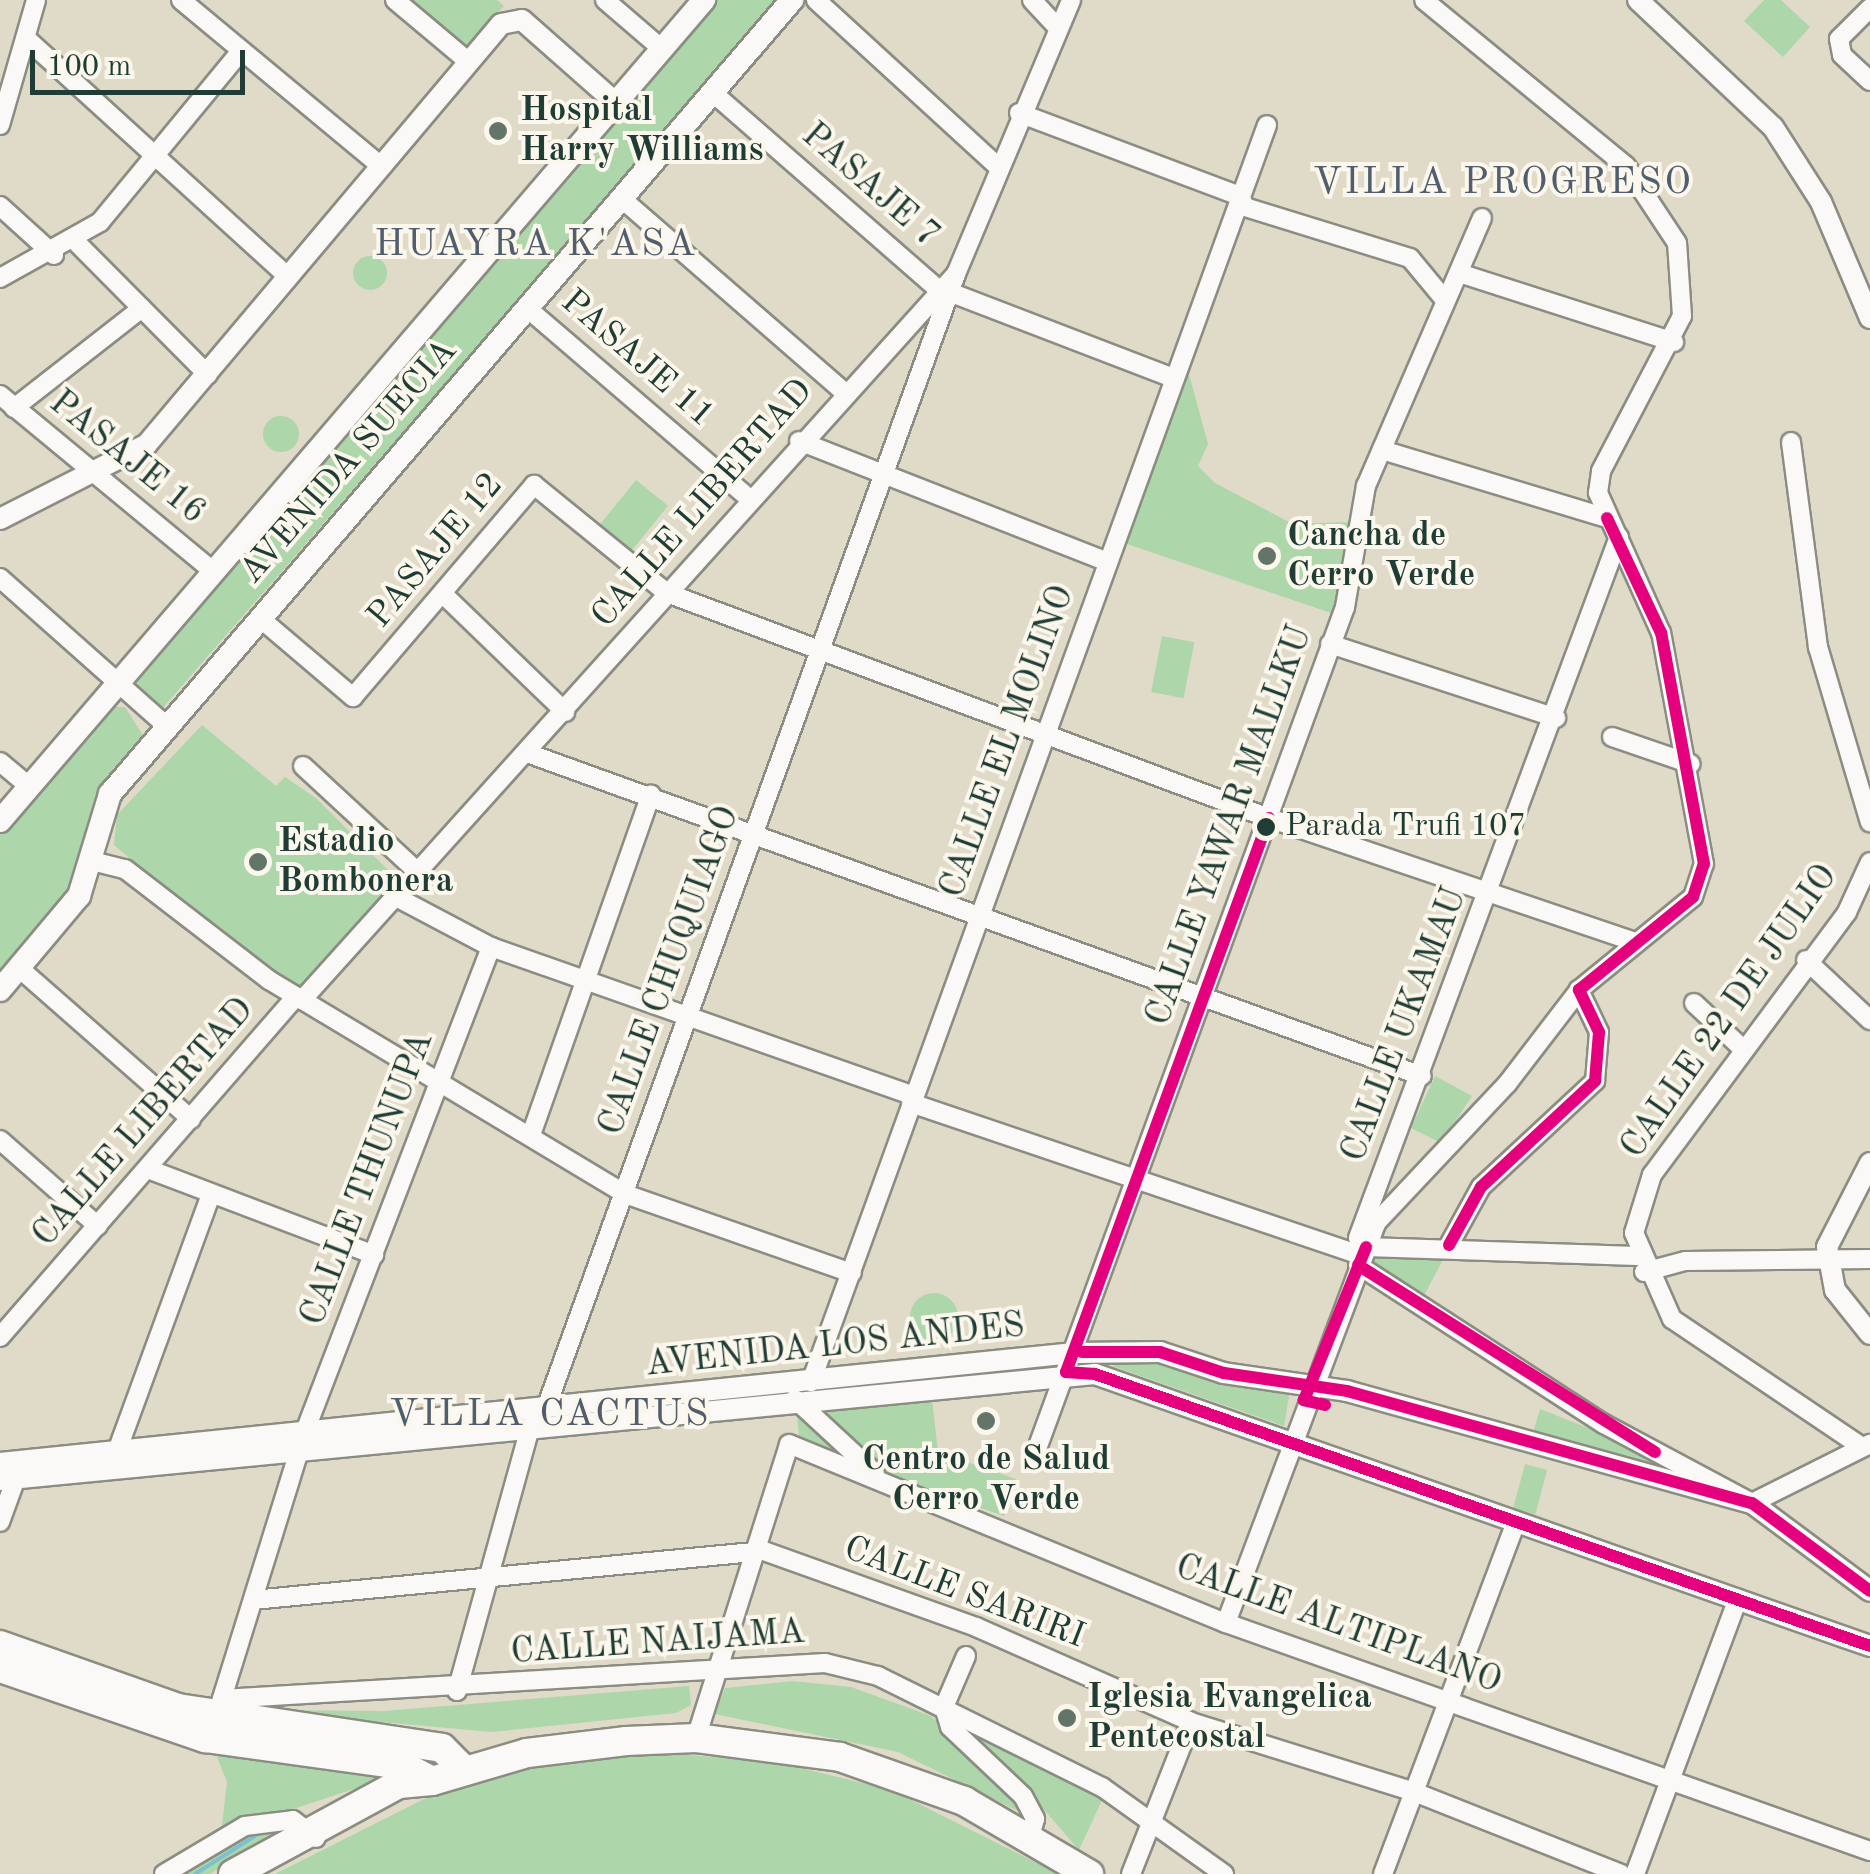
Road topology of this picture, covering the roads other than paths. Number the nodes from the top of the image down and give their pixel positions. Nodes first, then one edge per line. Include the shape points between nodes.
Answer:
1 (36, 0) edge
2 (181, 0) edge
3 (394, 0) edge
4 (606, 0) edge
5 (704, 0) edge
6 (792, 0) edge
7 (816, 0) edge
8 (1032, 0) edge
9 (1071, 0) edge
10 (1424, 0) edge
11 (1638, 0) edge
12 (1870, 8) edge
13 (1058, 28) junction
14 (29, 41) junction
15 (662, 49) junction
16 (241, 51) junction
17 (469, 62) junction
18 (1870, 81) edge
19 (712, 92) junction
20 (616, 103) junction
21 (1019, 114) junction
22 (0, 124) edge
23 (1267, 124) dead end
24 (154, 161) junction
25 (998, 166) junction
26 (382, 167) junction
27 (1240, 196) junction
28 (622, 198) junction
29 (0, 206) edge
30 (1482, 218) dead end
31 (76, 242) junction
32 (54, 255) junction
33 (1460, 273) junction
34 (288, 277) junction
35 (0, 278) edge
36 (949, 285) junction
37 (1444, 299) junction
38 (142, 308) junction
39 (527, 308) junction
40 (1870, 318) edge
41 (1674, 342) junction
42 (208, 375) junction
43 (1173, 378) junction
44 (844, 393) junction
45 (7, 401) edge
46 (800, 441) junction
47 (1791, 442) dead end
48 (1382, 450) junction
49 (99, 475) junction
50 (888, 476) junction
51 (750, 499) junction
52 (1607, 518) junction
53 (0, 520) edge
54 (1619, 537) junction
55 (1108, 562) junction
56 (213, 571) junction
57 (0, 578) edge
58 (667, 592) junction
59 (443, 594) junction
60 (261, 618) junction
61 (1330, 644) junction
62 (824, 645) junction
63 (117, 682) junction
64 (565, 712) junction
65 (1556, 718) junction
66 (168, 727) junction
67 (1046, 732) junction
68 (1612, 737) dead end
69 (530, 754) junction
70 (0, 762) edge
71 (1691, 764) junction
72 (303, 766) dead end
73 (29, 786) junction
74 (652, 794) junction
75 (1269, 818) junction
76 (0, 821) edge
77 (1870, 822) edge
78 (754, 831) junction
79 (92, 861) junction
80 (1870, 862) edge
81 (421, 876) junction
82 (1489, 896) junction
83 (398, 898) junction
84 (979, 915) junction
85 (1636, 942) junction
86 (492, 948) junction
87 (1806, 960) junction
88 (18, 968) junction
89 (584, 980) junction
90 (0, 990) edge
91 (1579, 990) junction
92 (299, 998) junction
93 (1202, 998) junction
94 (1694, 1002) dead end
95 (686, 1016) junction
96 (1870, 1020) edge
97 (1742, 1048) junction
98 (1422, 1076) junction
99 (442, 1080) junction
100 (913, 1099) junction
101 (191, 1119) junction
102 (532, 1135) junction
103 (0, 1140) edge
104 (1870, 1163) edge
105 (148, 1168) junction
106 (1136, 1180) junction
107 (625, 1194) junction
108 (210, 1197) junction
109 (98, 1226) junction
110 (1449, 1245) junction
111 (374, 1255) junction
112 (1360, 1256) junction
113 (1870, 1260) edge
114 (1828, 1262) junction
115 (1640, 1264) junction
116 (852, 1273) junction
117 (2, 1331) edge
118 (1870, 1334) edge
119 (1070, 1362) junction
120 (811, 1382) junction
121 (1310, 1384) junction
122 (794, 1399) junction
123 (546, 1408) junction
124 (530, 1428) junction
125 (301, 1444) junction
126 (1289, 1444) junction
127 (1866, 1445) edge
128 (116, 1454) junction
129 (1034, 1457) dead end
130 (5, 1474) edge
131 (884, 1482) junction
132 (1752, 1504) junction
133 (0, 1522) edge
134 (1514, 1528) junction
135 (750, 1550) junction
136 (486, 1584) junction
137 (1870, 1591) edge
138 (1738, 1599) junction
139 (253, 1600) junction
140 (1226, 1623) junction
141 (0, 1645) edge
142 (1870, 1646) edge
143 (966, 1656) dead end
144 (716, 1664) junction
145 (0, 1668) edge
146 (457, 1691) junction
147 (1447, 1700) junction
148 (944, 1706) junction
149 (219, 1708) junction
150 (1191, 1722) junction
151 (696, 1738) junction
152 (463, 1769) junction
153 (432, 1780) junction
154 (1670, 1782) junction
155 (1414, 1792) junction
156 (1153, 1826) junction
157 (314, 1835) junction
158 (1030, 1836) junction
159 (1870, 1852) edge
160 (164, 1874) edge
161 (233, 1874) edge
162 (262, 1874) edge
163 (1089, 1874) edge
164 (1131, 1874) edge
165 (1224, 1874) edge
166 (1383, 1874) edge
167 (1621, 1874) edge
168 (1634, 1874) edge

1 - 14 street
2 - 16 street
3 - 17 street
4 - 15 street
5 - 15 main road, AVENIDA SUECIA
6 - 19 main road, AVENIDA SUECIA
7 - 25 street
8 - 13 street
9 - 13 street, CALLE LIBERTAD
10 - 41 street via 1542,89 1659,208 1686,288
11 - 40 street via 1772,127 1821,202
12 - 18 street via 1840,38 1842,55
13 - 21 street, CALLE LIBERTAD
14 - 22 street
14 - 24 street
15 - 20 main road, AVENIDA SUECIA
16 - 24 street
16 - 26 street
17 - 20 street via 501,24 522,20
17 - 26 street
19 - 28 main road, AVENIDA SUECIA
19 - 36 street, PASAJE 7
20 - 56 main road, AVENIDA SUECIA
21 - 25 street, CALLE LIBERTAD
21 - 27 street
23 - 27 street, CALLE EL MOLINO
24 - 31 street
24 - 34 street
25 - 36 street, CALLE LIBERTAD
26 - 34 street
27 - 37 street via 1245,207 1410,258
27 - 43 street, CALLE EL MOLINO
28 - 39 main road, AVENIDA SUECIA
28 - 44 street
29 - 32 street
30 - 33 street, CALLE YAWAR MALLKU
31 - 32 street
31 - 38 street
32 - 35 street
33 - 37 street, CALLE YAWAR MALLKU
33 - 41 street
34 - 42 street
36 - 43 street, PASAJE 7
36 - 44 street, CALLE LIBERTAD
36 - 50 street, CALLE CHUQUIAGO
37 - 48 street, CALLE YAWAR MALLKU
38 - 42 street
38 - 45 street
39 - 51 street, PASAJE 11
39 - 60 main road, AVENIDA SUECIA
41 - 52 street via 1601,470
42 - 49 street via 147,444
43 - 55 street, CALLE EL MOLINO
44 - 46 street, CALLE LIBERTAD
45 - 49 street, PASAJE 16
46 - 50 street
46 - 51 street, CALLE LIBERTAD
47 - 77 street via 1812,549 1818,647
48 - 52 street
48 - 61 street, CALLE YAWAR MALLKU
49 - 53 street
49 - 56 street, PASAJE 16
50 - 55 street
50 - 62 street, CALLE CHUQUIAGO
51 - 58 street, CALLE LIBERTAD
52 - 54 street
54 - 65 street, CALLE UKAMAU
54 - 71 street via 1661,633
55 - 67 street, CALLE EL MOLINO
56 - 63 main road, AVENIDA SUECIA
57 - 63 street
58 - 59 street, PASAJE 12 via 534,485
58 - 62 street
58 - 64 street, CALLE LIBERTAD
59 - 60 street, PASAJE 12 via 353,697
59 - 64 street
60 - 66 main road, AVENIDA SUECIA
61 - 65 street
61 - 75 street, CALLE YAWAR MALLKU
62 - 67 street
62 - 78 street, CALLE CHUQUIAGO
63 - 66 street
63 - 73 main road, AVENIDA SUECIA
64 - 69 street, CALLE LIBERTAD
65 - 82 street, CALLE UKAMAU
66 - 79 main road, AVENIDA SUECIA via 104,805
67 - 75 street
67 - 84 street, CALLE EL MOLINO
68 - 71 street
69 - 74 street
69 - 81 street, CALLE LIBERTAD
70 - 73 street
71 - 85 street via 1700,885
72 - 81 street
73 - 76 main road, AVENIDA SUECIA
74 - 78 street
74 - 89 street
75 - 82 street
75 - 93 street, CALLE YAWAR MALLKU
78 - 84 street
78 - 95 street, CALLE CHUQUIAGO
79 - 88 main road, AVENIDA SUECIA via 79,896
79 - 92 street via 125,869
80 - 87 street, CALLE 22 DE JULIO via 1847,912
81 - 83 street, CALLE LIBERTAD
82 - 85 street
82 - 98 street, CALLE UKAMAU
83 - 86 street
83 - 92 street, CALLE LIBERTAD
84 - 93 street
84 - 100 street, CALLE EL MOLINO
85 - 91 street
86 - 89 street
86 - 99 street, CALLE THUNUPA
87 - 96 street
87 - 97 street, CALLE 22 DE JULIO
88 - 90 main road, AVENIDA SUECIA
88 - 101 street
89 - 95 street
89 - 102 street
91 - 110 street via 1599,1032 1594,1081 1481,1187
91 - 112 street via 1507,1084 1388,1205
92 - 99 street
92 - 101 street, CALLE LIBERTAD
93 - 98 street
93 - 106 street, CALLE YAWAR MALLKU
94 - 97 street
95 - 100 street
95 - 107 street, CALLE CHUQUIAGO
97 - 115 street, CALLE 22 DE JULIO via 1652,1174 1637,1213
98 - 112 street, CALLE UKAMAU
99 - 102 street
99 - 111 street, CALLE THUNUPA
100 - 106 street
100 - 116 street, CALLE EL MOLINO
101 - 105 street, CALLE LIBERTAD
102 - 107 street
103 - 109 street
104 - 114 street via 1830,1230
105 - 108 street
105 - 109 street, CALLE LIBERTAD
106 - 112 street
106 - 119 street, CALLE YAWAR MALLKU
107 - 116 street
107 - 123 street, CALLE CHUQUIAGO
108 - 111 street
108 - 128 street
109 - 117 street, CALLE LIBERTAD
110 - 112 street
110 - 115 street
111 - 125 street, CALLE THUNUPA
112 - 121 street, CALLE UKAMAU
112 - 132 street via 1604,1424
113 - 114 street
114 - 115 street
114 - 118 street via 1835,1290
115 - 127 street via 1690,1334
116 - 120 street, CALLE EL MOLINO
119 - 120 street, AVENIDA LOS ANDES
119 - 121 street, AVENIDA LOS ANDES via 1160,1352
119 - 122 street, AVENIDA LOS ANDES
119 - 126 street
119 - 129 street, CALLE YAWAR MALLKU
120 - 123 street, AVENIDA LOS ANDES
121 - 126 street, CALLE UKAMAU
121 - 132 street, AVENIDA LOS ANDES
122 - 124 street, AVENIDA LOS ANDES
122 - 131 street
123 - 124 street, CALLE CHUQUIAGO
123 - 125 street, AVENIDA LOS ANDES
124 - 125 street, AVENIDA LOS ANDES
124 - 136 street, CALLE CHUQUIAGO
125 - 128 street, AVENIDA LOS ANDES
125 - 130 street, AVENIDA LOS ANDES
125 - 139 street, CALLE THUNUPA
126 - 134 street
126 - 140 street, CALLE UKAMAU
127 - 132 street
128 - 130 street, AVENIDA LOS ANDES
130 - 133 street
131 - 135 street, CALLE ALTIPLANO via 789,1444
131 - 140 street, CALLE ALTIPLANO
132 - 137 street, AVENIDA LOS ANDES
134 - 138 street
134 - 147 street
135 - 136 street, CALLE SARIRI
135 - 144 street
135 - 150 street, CALLE SARIRI via 978,1617
136 - 139 street, CALLE SARIRI
136 - 146 street, CALLE CHUQUIAGO
138 - 142 street
138 - 154 street
139 - 149 street, CALLE THUNUPA
140 - 147 street, CALLE ALTIPLANO
141 - 149 main road
143 - 148 street
144 - 146 street, CALLE NAIJAMA
144 - 148 street, CALLE NAIJAMA via 825,1663
144 - 151 street
145 - 153 main road via 205,1738 402,1765
146 - 149 street, CALLE NAIJAMA
147 - 154 street, CALLE ALTIPLANO
147 - 155 street
148 - 156 street, CALLE NAIJAMA via 1102,1787
148 - 158 street via 950,1727 1030,1807
149 - 152 main road via 442,1748
150 - 155 street, CALLE SARIRI
150 - 156 street
151 - 152 main road via 572,1745
151 - 158 main road via 840,1756
152 - 153 main road
153 - 157 main road via 399,1784
154 - 159 street, CALLE ALTIPLANO
154 - 168 street
155 - 166 street
155 - 167 street, CALLE SARIRI
156 - 164 street
156 - 165 street, CALLE NAIJAMA
157 - 160 street via 293,1820 245,1826
157 - 161 main road
157 - 162 main road
158 - 163 main road

